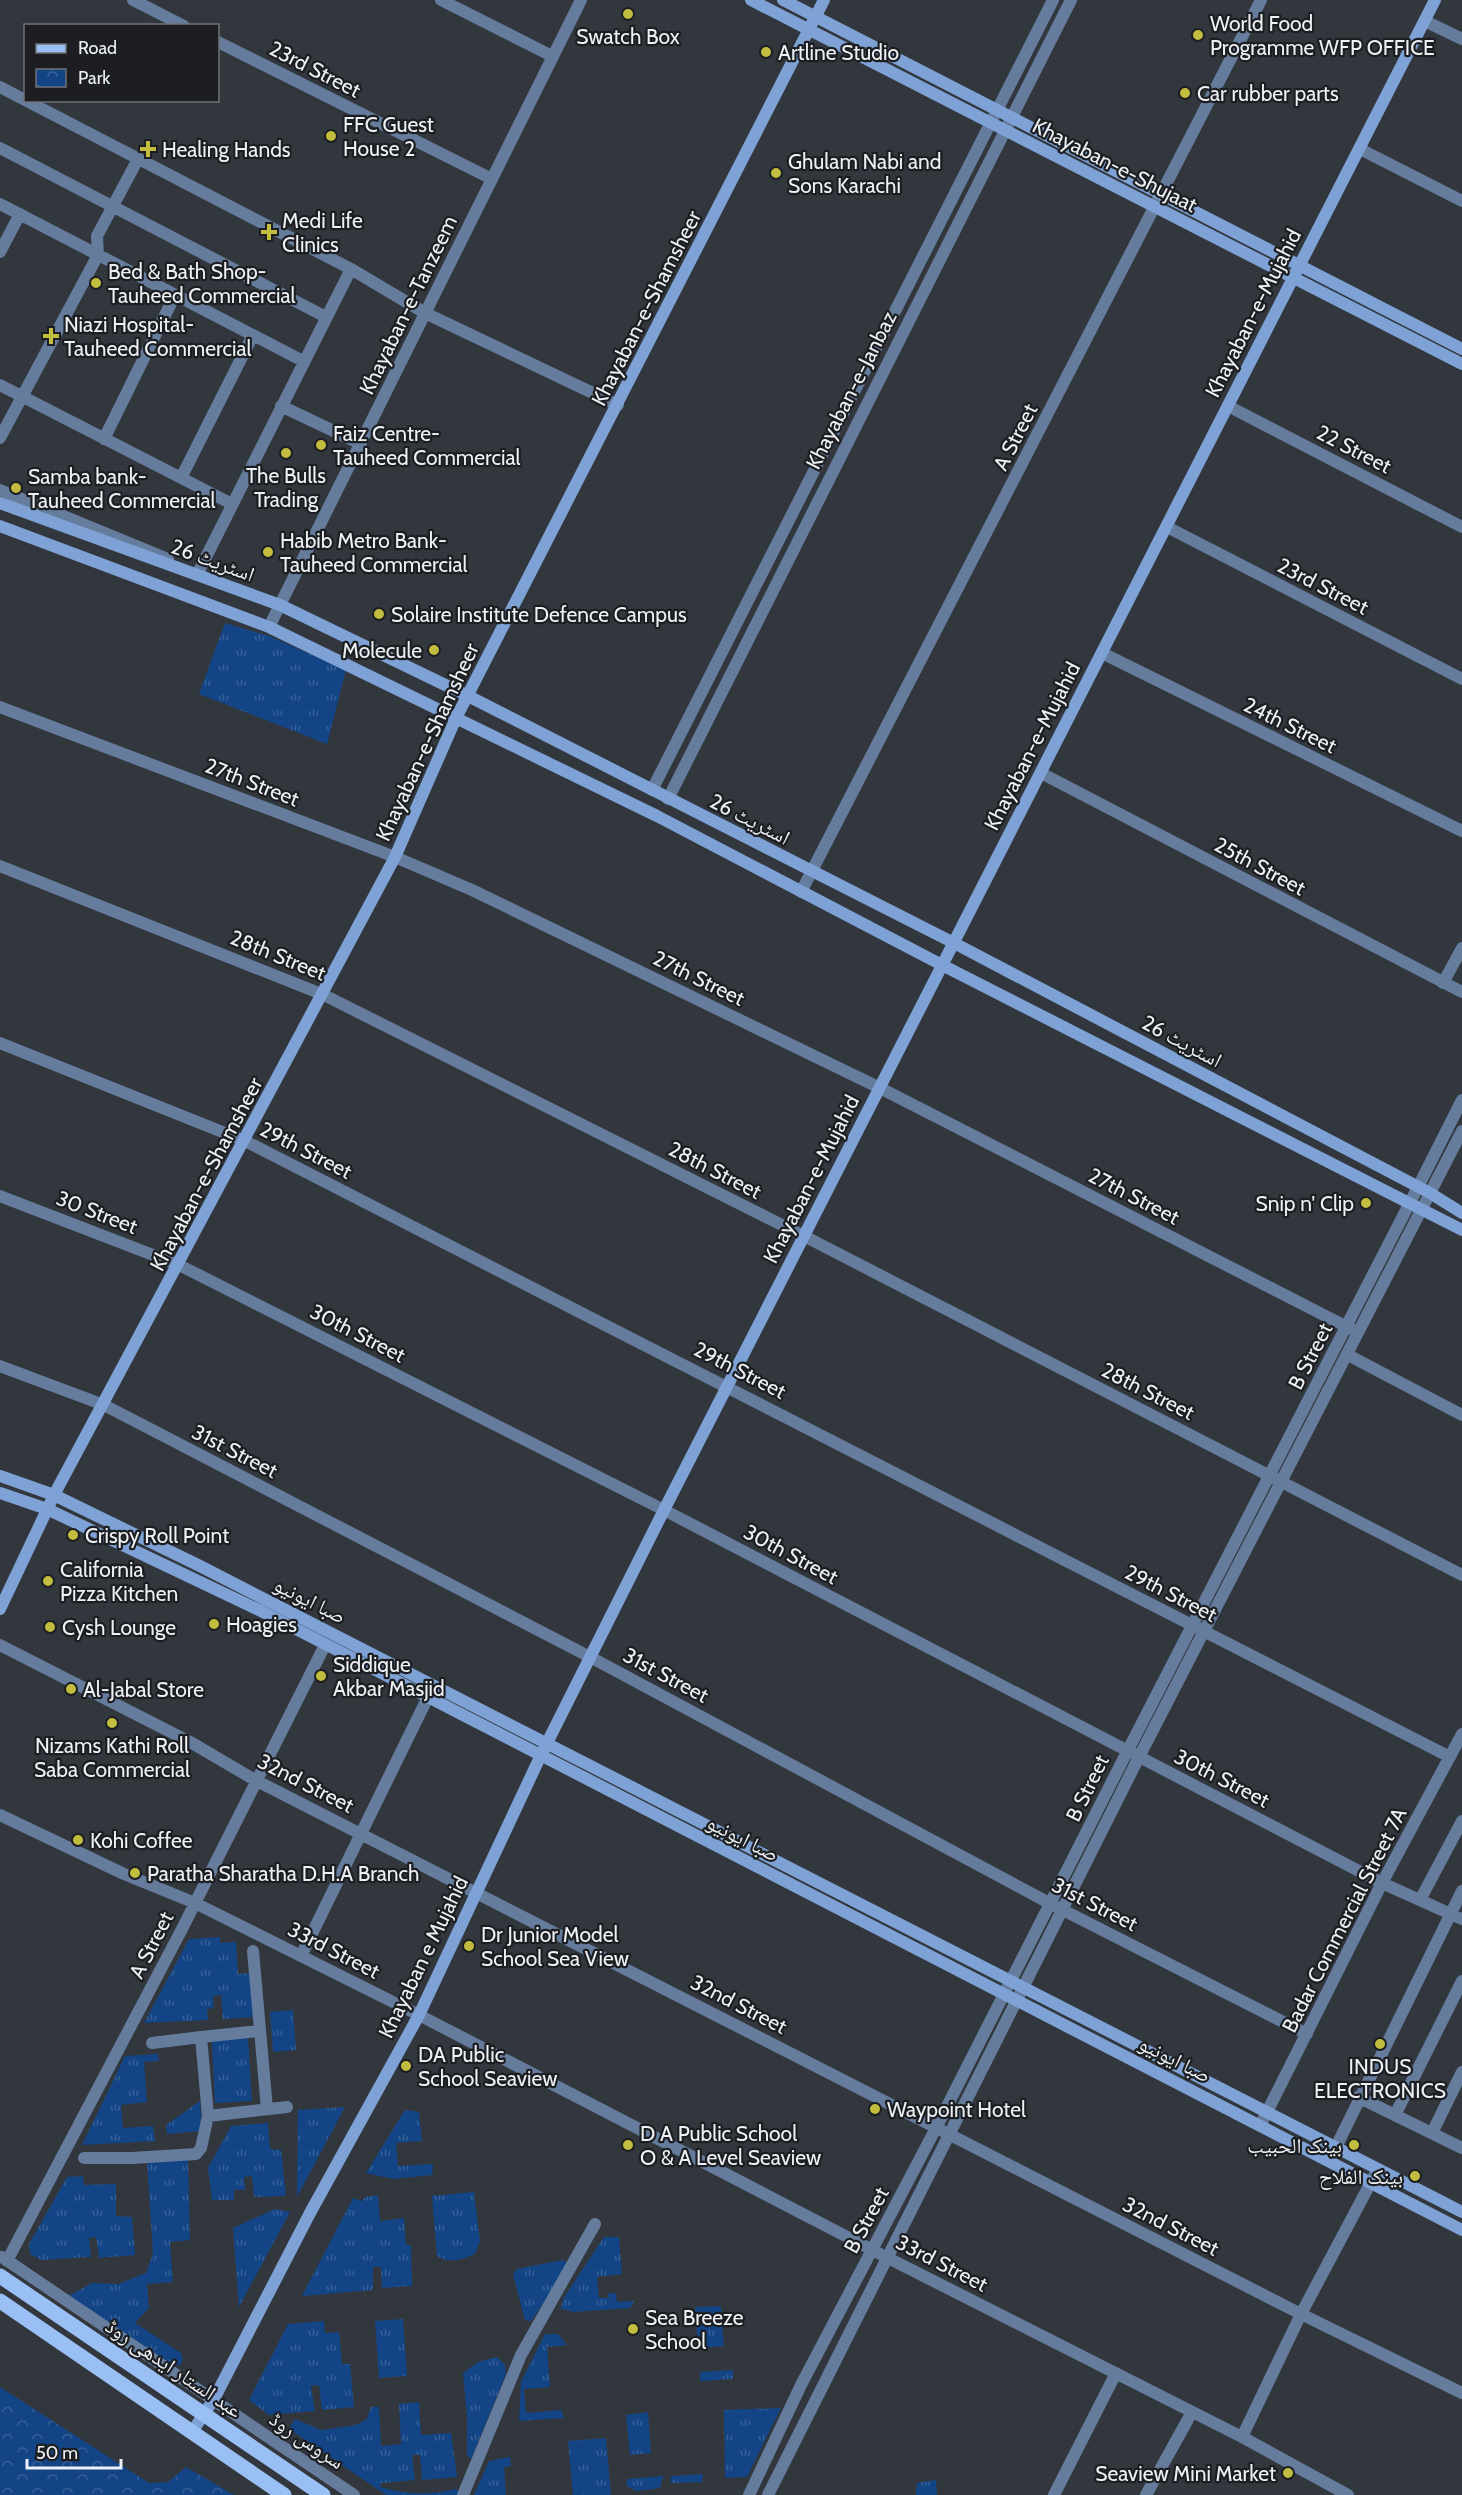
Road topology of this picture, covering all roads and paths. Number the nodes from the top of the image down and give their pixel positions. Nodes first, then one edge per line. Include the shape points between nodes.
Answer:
1 (133, 0) edge
2 (441, 0) edge
3 (581, 0) edge
4 (751, 0) edge
5 (783, 0) edge
6 (824, 0) edge
7 (1053, 0) edge
8 (1071, 0) edge
9 (1261, 0) edge
10 (1436, 0) edge
11 (815, 16) junction
12 (1425, 21) junction
13 (180, 24) edge
14 (810, 30) junction
15 (1462, 39) edge
16 (219, 42) edge
17 (552, 56) junction
18 (0, 87) edge
19 (24, 100) edge
20 (29, 102) edge
21 (997, 109) junction
22 (1010, 117) junction
23 (990, 122) junction
24 (1004, 129) junction
25 (0, 148) edge
26 (1360, 148) junction
27 (138, 159) junction
28 (492, 179) junction
29 (1162, 195) junction
30 (1462, 201) edge
31 (0, 204) edge
32 (112, 207) junction
33 (1156, 208) junction
34 (20, 214) junction
35 (0, 252) edge
36 (98, 255) junction
37 (1299, 267) junction
38 (351, 269) junction
39 (1293, 279) junction
40 (175, 295) junction
41 (425, 313) junction
42 (326, 317) junction
43 (253, 335) junction
44 (1462, 349) edge
45 (303, 361) junction
46 (1462, 364) edge
47 (0, 385) edge
48 (24, 397) junction
49 (618, 405) junction
50 (281, 406) junction
51 (1228, 406) junction
52 (0, 438) edge
53 (104, 439) junction
54 (361, 444) junction
55 (181, 478) junction
56 (0, 490) edge
57 (0, 503) edge
58 (232, 504) junction
59 (0, 526) edge
60 (1167, 526) junction
61 (1462, 527) edge
62 (198, 573) junction
63 (280, 605) junction
64 (269, 627) junction
65 (1102, 653) junction
66 (1462, 680) edge
67 (468, 696) junction
68 (0, 707) edge
69 (456, 718) junction
70 (1041, 773) junction
71 (652, 790) junction
72 (668, 799) junction
73 (1462, 831) edge
74 (395, 857) junction
75 (0, 866) edge
76 (811, 872) junction
77 (801, 892) junction
78 (954, 943) junction
79 (1462, 948) edge
80 (942, 965) junction
81 (1443, 983) junction
82 (1462, 992) edge
83 (324, 994) junction
84 (0, 1043) edge
85 (880, 1088) junction
86 (1462, 1100) edge
87 (1462, 1131) edge
88 (246, 1141) junction
89 (1424, 1190) junction
90 (0, 1196) edge
91 (1409, 1203) junction
92 (1422, 1209) junction
93 (1462, 1213) edge
94 (1462, 1230) edge
95 (804, 1236) junction
96 (179, 1265) junction
97 (1346, 1326) junction
98 (1359, 1333) junction
99 (1348, 1355) junction
100 (0, 1366) edge
101 (728, 1385) junction
102 (104, 1405) junction
103 (1462, 1415) edge
104 (0, 1476) edge
105 (1270, 1476) junction
106 (1283, 1482) junction
107 (0, 1492) edge
108 (54, 1495) junction
109 (47, 1509) junction
110 (664, 1510) junction
111 (1462, 1575) edge
112 (0, 1609) edge
113 (1193, 1626) junction
114 (1205, 1632) junction
115 (325, 1644) junction
116 (0, 1646) edge
117 (592, 1658) junction
118 (428, 1697) junction
119 (1462, 1734) edge
120 (549, 1743) junction
121 (1127, 1752) junction
122 (542, 1755) junction
123 (1139, 1757) junction
124 (1450, 1757) junction
125 (255, 1780) junction
126 (0, 1815) edge
127 (1462, 1821) edge
128 (361, 1833) junction
129 (1382, 1883) junction
130 (476, 1891) junction
131 (1462, 1891) edge
132 (1420, 1900) junction
133 (195, 1903) junction
134 (1051, 1904) junction
135 (1064, 1910) junction
136 (1450, 1914) junction
137 (1462, 1919) edge
138 (253, 1951) dead end
139 (301, 1956) junction
140 (1011, 1981) junction
141 (1462, 1981) edge
142 (1025, 1987) junction
143 (1003, 1995) junction
144 (1016, 2001) junction
145 (419, 2015) junction
146 (259, 2031) junction
147 (1307, 2034) junction
148 (201, 2037) junction
149 (152, 2043) dead end
150 (1462, 2072) edge
151 (1358, 2097) junction
152 (287, 2107) dead end
153 (267, 2109) junction
154 (1268, 2112) junction
155 (1395, 2115) junction
156 (208, 2116) junction
157 (1261, 2124) junction
158 (936, 2128) junction
159 (1432, 2133) junction
160 (950, 2135) junction
161 (1335, 2147) junction
162 (1462, 2148) edge
163 (84, 2158) dead end
164 (1378, 2169) junction
165 (1371, 2182) junction
166 (1462, 2212) edge
167 (595, 2224) dead end
168 (1462, 2229) edge
169 (872, 2250) junction
170 (886, 2257) junction
171 (3, 2258) edge
172 (0, 2276) edge
173 (0, 2301) edge
174 (1301, 2314) junction
175 (1116, 2373) junction
176 (1462, 2393) edge
177 (214, 2399) junction
178 (1192, 2412) junction
179 (205, 2414) junction
180 (192, 2432) junction
181 (1242, 2437) junction
182 (284, 2495) edge
183 (323, 2495) edge
184 (354, 2495) edge
185 (463, 2495) edge
186 (749, 2495) edge
187 (768, 2495) edge
188 (1054, 2495) edge
189 (1146, 2495) edge
190 (1348, 2495) edge

1 - 13 street
2 - 17 street
3 - 17 street, Khayaban-e-Tanzeem
4 - 14 main road, Khayaban-e-Shujaat
5 - 11 main road, Khayaban-e-Shujaat
6 - 11 main road, Khayaban-e-Shamsheer
7 - 21 street, Khayaban-e-Janbaz
8 - 22 street, Khayaban-e-Janbaz
9 - 29 street, A Street
10 - 12 main road, Khayaban-e-Mujahid
11 - 14 main road, Khayaban-e-Shamsheer
11 - 21 main road, Khayaban-e-Shujaat
12 - 15 street
12 - 26 main road, Khayaban-e-Mujahid
14 - 23 main road, Khayaban-e-Shujaat
14 - 49 main road, Khayaban-e-Shamsheer
16 - 28 street, 23rd Street
17 - 28 street, Khayaban-e-Tanzeem
18 - 19 street
20 - 27 street
21 - 22 main road, Khayaban-e-Shujaat
21 - 23 street, Khayaban-e-Janbaz
22 - 24 street, Khayaban-e-Janbaz
22 - 29 main road, Khayaban-e-Shujaat
23 - 24 main road, Khayaban-e-Shujaat
23 - 71 street, Khayaban-e-Janbaz
24 - 33 main road, Khayaban-e-Shujaat
24 - 72 street, Khayaban-e-Janbaz
25 - 32 street
26 - 30 street
26 - 37 main road, Khayaban-e-Mujahid
27 - 32 street
27 - 38 street
28 - 41 street, Khayaban-e-Tanzeem
29 - 33 street, A Street
29 - 37 main road, Khayaban-e-Shujaat
31 - 34 street
32 - 36 street via 97,236
32 - 42 street
33 - 39 main road, Khayaban-e-Shujaat
33 - 76 street, A Street
34 - 35 street
34 - 36 street
36 - 40 street
36 - 48 street
37 - 39 main road, Khayaban-e-Mujahid
37 - 44 main road, Khayaban-e-Shujaat
38 - 41 street
38 - 42 street
39 - 46 main road, Khayaban-e-Shujaat
39 - 51 main road, Khayaban-e-Mujahid
40 - 43 street
40 - 53 street
41 - 49 street
41 - 54 street, Khayaban-e-Tanzeem
42 - 45 street
43 - 45 street
43 - 55 street
45 - 50 street
47 - 48 street
48 - 52 street
48 - 53 street
49 - 67 main road, Khayaban-e-Shamsheer
50 - 54 street
50 - 58 street
51 - 60 main road, Khayaban-e-Mujahid
51 - 61 street, 22 Street
53 - 55 street
54 - 63 street, Khayaban-e-Tanzeem
55 - 58 street
56 - 62 street
57 - 62 main road, اسٹریٹ 26
58 - 62 street
59 - 64 main road, اسٹریٹ 26
60 - 65 main road, Khayaban-e-Mujahid
60 - 66 street, 23rd Street
62 - 63 main road, اسٹریٹ 26
63 - 64 street, Khayaban-e-Tanzeem
63 - 67 main road, اسٹریٹ 26
64 - 69 main road, اسٹریٹ 26
65 - 70 main road, Khayaban-e-Mujahid
65 - 73 street, 24th Street
67 - 69 main road, Khayaban-e-Shamsheer
67 - 71 main road, اسٹریٹ 26
68 - 74 street, 27th Street
69 - 74 main road, Khayaban-e-Shamsheer
69 - 77 main road, اسٹریٹ 26 via 657,816
70 - 78 main road, Khayaban-e-Mujahid
70 - 81 street, 25th Street
71 - 72 main road, اسٹریٹ 26
72 - 76 main road, اسٹریٹ 26
74 - 83 main road, Khayaban-e-Shamsheer
74 - 85 street, 27th Street via 472,890
75 - 83 street, 28th Street
76 - 77 street, A Street
76 - 78 main road, اسٹریٹ 26
77 - 80 main road, اسٹریٹ 26
78 - 80 main road, Khayaban-e-Mujahid
78 - 89 main road, اسٹریٹ 26
79 - 81 street
80 - 85 main road, Khayaban-e-Mujahid
80 - 91 main road, اسٹریٹ 26
81 - 82 street, 25th Street
83 - 88 main road, Khayaban-e-Shamsheer
83 - 95 street, 28th Street
84 - 88 street, 29th Street
85 - 95 main road, Khayaban-e-Mujahid
85 - 97 street, 27th Street
86 - 89 street, B Street
87 - 89 street, B Street
88 - 96 main road, Khayaban-e-Shamsheer
88 - 101 street, 29th Street
89 - 91 street, B Street
89 - 92 street, B Street
89 - 93 main road, اسٹریٹ 26
90 - 96 street, 30 Street
91 - 92 main road, اسٹریٹ 26
91 - 97 street, B Street
92 - 94 main road, اسٹریٹ 26
92 - 98 street, B Street
95 - 101 main road, Khayaban-e-Mujahid
95 - 105 street, 28th Street
96 - 102 main road, Khayaban-e-Shamsheer
96 - 110 street, 30th Street
97 - 98 street, 27th Street
97 - 105 street, B Street
98 - 99 street, B Street
99 - 103 street
99 - 106 street, B Street
100 - 102 street, 31st Street
101 - 110 main road, Khayaban-e-Mujahid
101 - 113 street, 29th Street
102 - 108 main road, Khayaban-e-Shamsheer
102 - 117 street, 31st Street
104 - 108 main road, صبا ایونیو
105 - 106 street, 28th Street
105 - 113 street, B Street
106 - 111 street, 28th Street
106 - 114 street, B Street
107 - 109 main road, صبا ایونیو
108 - 109 main road, Khayaban-e-Shamsheer
108 - 120 main road, صبا ایونیو
109 - 112 main road, Khayaban-e-Shamsheer
109 - 115 main road, صبا ایونیو
110 - 117 main road, Khayaban e Mujahid
110 - 121 street, 30th Street
113 - 114 street, 29th Street
113 - 121 street, B Street
114 - 123 street, B Street
114 - 124 street, 29th Street
115 - 118 main road, صبا ایونیو
115 - 125 street, A Street
116 - 125 street, 32nd Street via 192,1743
117 - 120 main road, Khayaban e Mujahid
117 - 134 street, 31st Street
118 - 122 main road, صبا ایونیو
118 - 128 street
119 - 124 street, Badar Commercial Street 7A
120 - 122 main road, Khayaban e Mujahid
120 - 140 main road, صبا ایونیو
121 - 123 street, 30th Street
121 - 134 street, B Street
122 - 130 main road, Khayaban e Mujahid
122 - 143 main road, صبا ایونیو
123 - 129 street, 30th Street
123 - 135 street, B Street
124 - 129 street, Badar Commercial Street 7A
125 - 128 street, 32nd Street
125 - 133 street, A Street
126 - 133 street, 33rd Street
127 - 132 street
128 - 130 street, 32nd Street
128 - 139 street
129 - 132 street, 30th Street
129 - 147 street, Badar Commercial Street 7A
130 - 145 main road, Khayaban e Mujahid
130 - 158 street, 32nd Street
131 - 136 street
132 - 136 street, 30th Street
133 - 139 street, 33rd Street
133 - 171 street, A Street
134 - 135 street, 31st Street
134 - 140 street, B Street
135 - 142 street, B Street
135 - 147 street, 31st Street
136 - 137 street, 30th Street
136 - 151 street
138 - 146 street
139 - 145 street, 33rd Street
140 - 142 main road, صبا ایونیو
140 - 143 street, B Street
141 - 155 street
142 - 144 street, B Street
142 - 154 main road, صبا ایونیو
143 - 144 main road, صبا ایونیو
143 - 158 street, B Street
144 - 157 main road, صبا ایونیو
144 - 160 street, B Street
145 - 169 street, 33rd Street
145 - 177 main road, Khayaban e Mujahid
146 - 148 street
146 - 153 street
147 - 154 street, Badar Commercial Street 7A
148 - 149 street
148 - 156 street
150 - 159 street
151 - 155 street
151 - 161 street
152 - 153 street
153 - 156 street
154 - 157 street, Badar Commercial Street 7A
154 - 161 main road, صبا ایونیو
155 - 159 street
156 - 163 street via 196,2154
157 - 165 main road, صبا ایونیو
158 - 160 street, 32nd Street
158 - 169 street, B Street
159 - 162 street
160 - 170 street, B Street
160 - 174 street, 32nd Street
161 - 164 main road, صبا ایونیو
164 - 165 street
164 - 166 main road, صبا ایونیو
165 - 168 main road, صبا ایونیو
165 - 174 street
167 - 185 street via 521,2355
169 - 170 street, 33rd Street
169 - 186 street, B Street
170 - 175 street, 33rd Street
170 - 187 street, B Street
171 - 177 street, سروس روڈ
172 - 179 main road, عبد الستار ایدھی روڈ
173 - 180 main road, عبد الستار ایدھی روڈ
174 - 176 street, 32nd Street
174 - 181 street
175 - 178 street, 33rd Street
175 - 188 street
177 - 179 main road, Khayaban e Mujahid
177 - 184 street, سروس روڈ
178 - 181 street, 33rd Street
178 - 189 street
179 - 180 main road, Khayaban e Mujahid
179 - 183 main road, عبد الستار ایدھی روڈ
180 - 182 main road, عبد الستار ایدھی روڈ
181 - 190 street, 33rd Street

